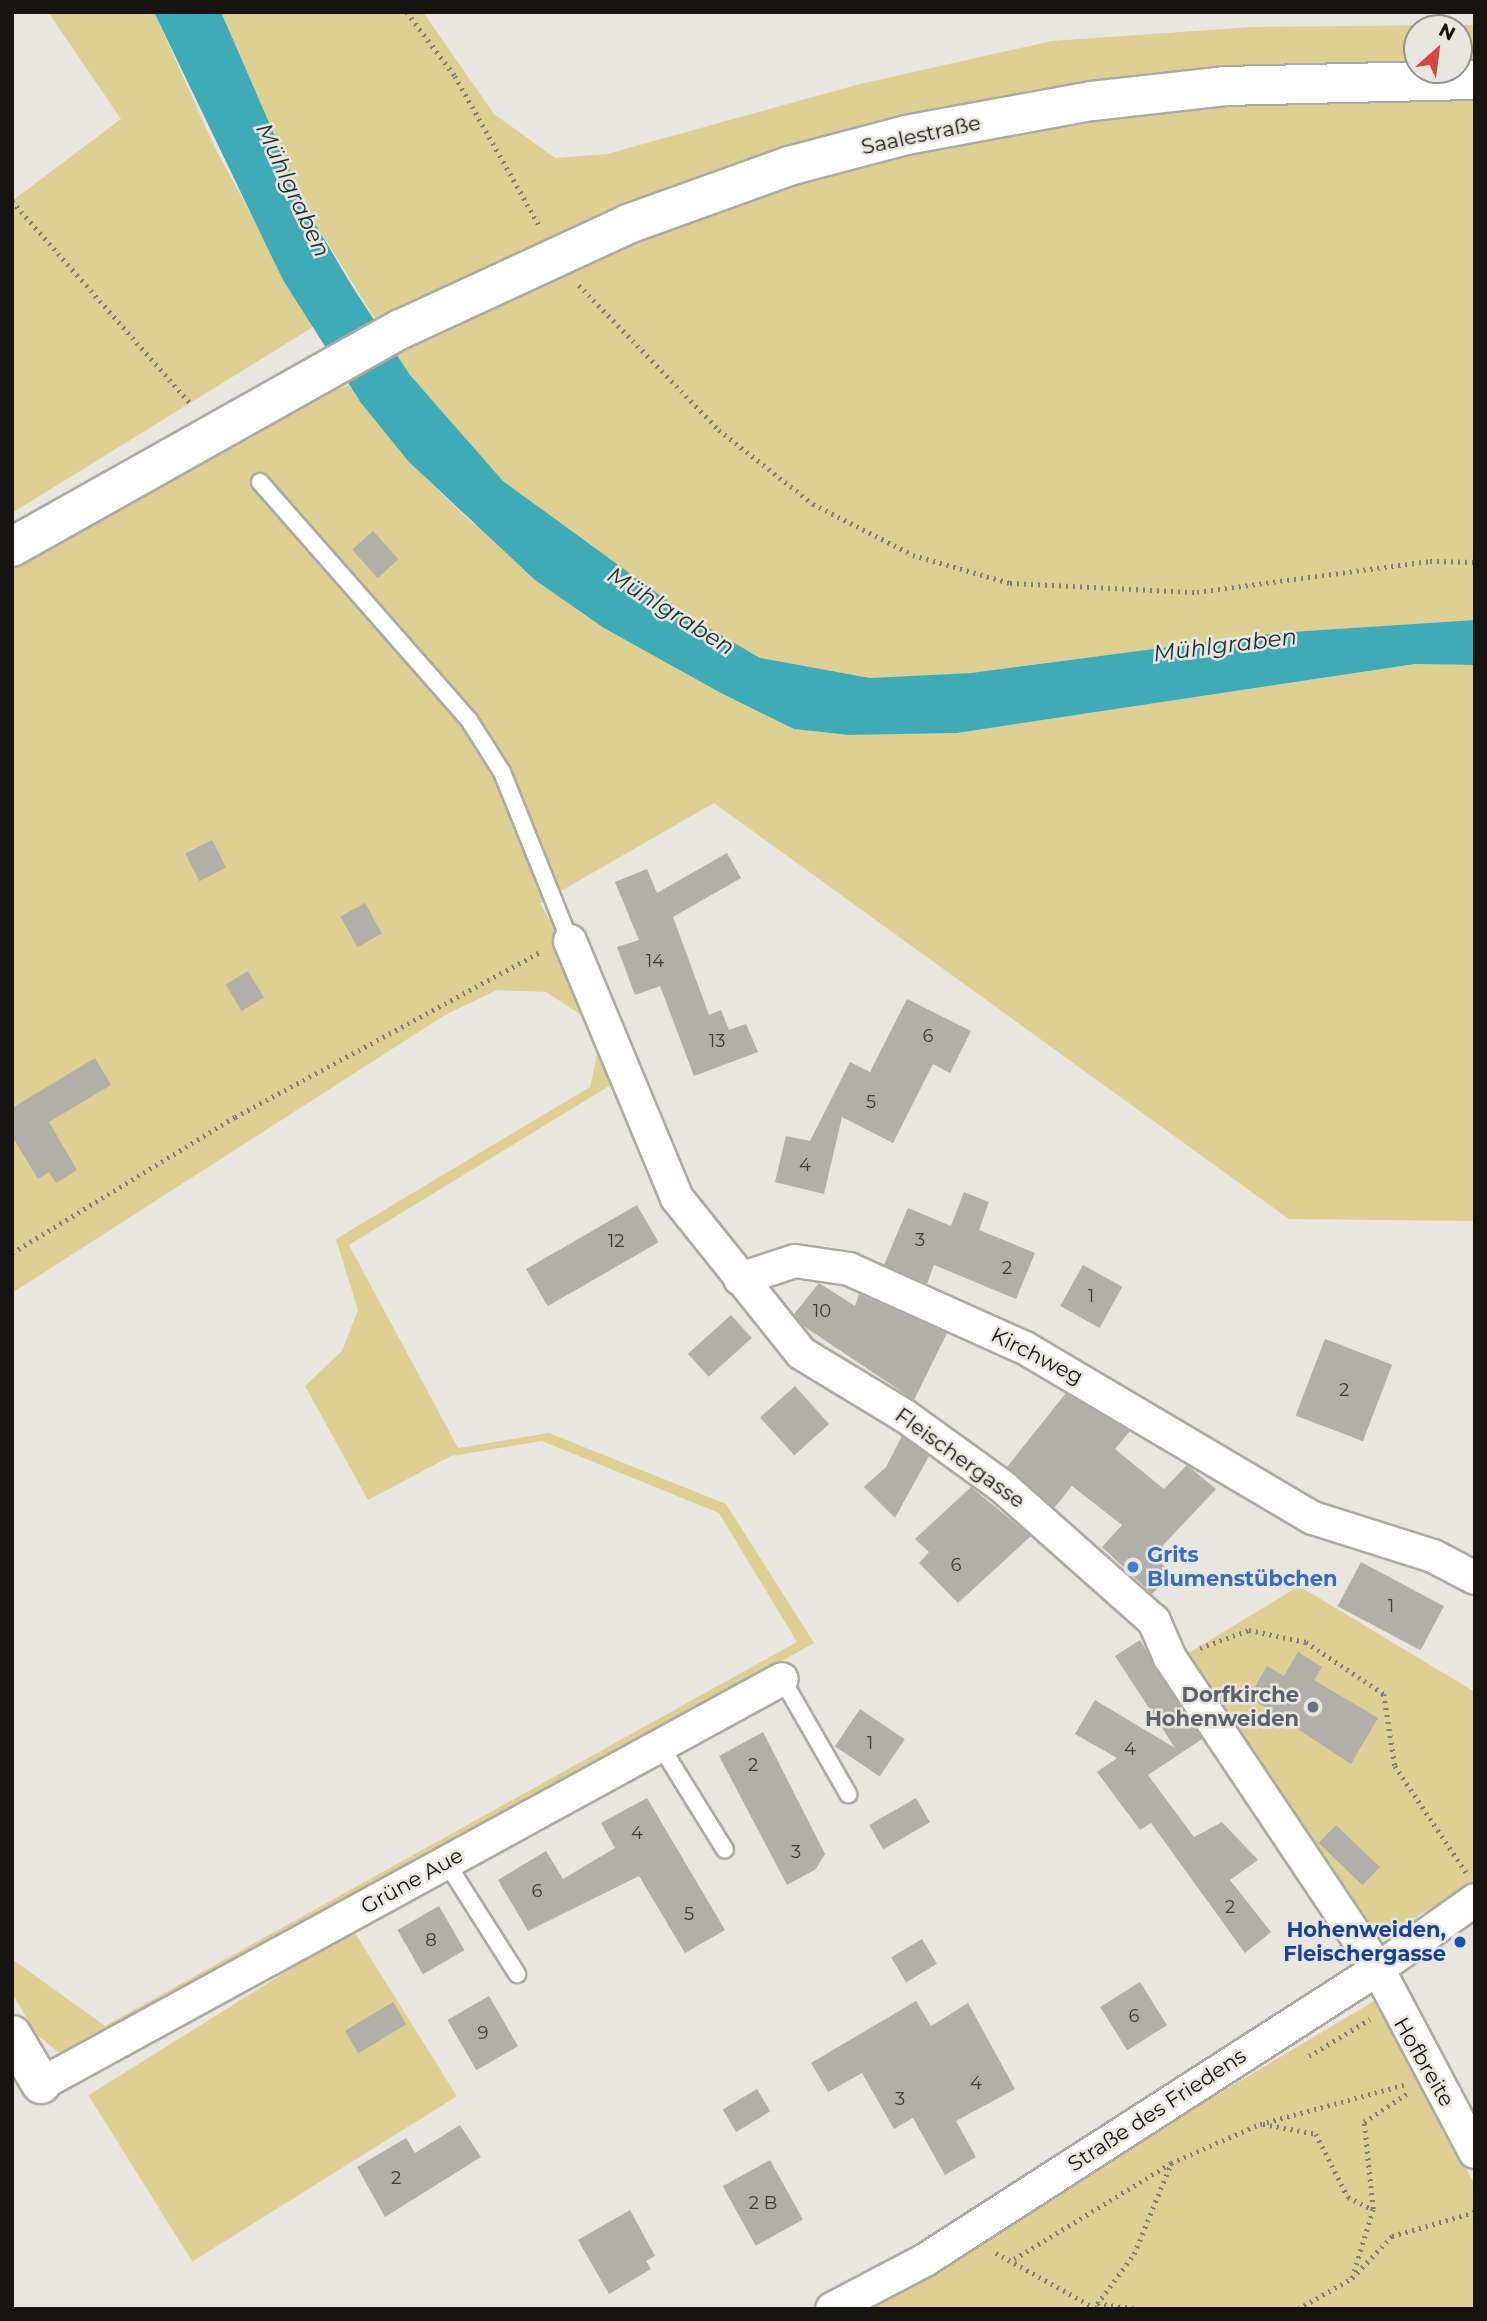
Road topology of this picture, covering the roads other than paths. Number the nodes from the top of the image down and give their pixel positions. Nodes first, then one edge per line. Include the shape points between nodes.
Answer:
1 (1475, 80) edge
2 (260, 482) dead end
3 (12, 547) edge
4 (570, 941) joint
5 (740, 1279) junction
6 (1475, 1578) edge
7 (782, 1679) joint
8 (660, 1745) junction
9 (848, 1794) dead end
10 (725, 1850) dead end
11 (446, 1863) junction
12 (1474, 1891) edge
13 (1378, 1969) junction
14 (517, 1974) dead end
15 (12, 2035) edge
16 (41, 2084) joint
17 (1473, 2146) edge
18 (832, 2309) edge

1 - 3 street, Saalestraße via 1225,86 906,135 789,166 557,255 401,329
2 - 4 lane via 469,720 502,772
4 - 5 street, Fleischergasse via 677,1198
5 - 6 street, Kirchweg via 795,1261 849,1269 1025,1348 1313,1518 1433,1556
5 - 13 street, Fleischergasse via 801,1353 905,1416 1091,1560 1154,1621 1170,1658
7 - 8 street, Grüne Aue
7 - 9 lane
8 - 10 lane
8 - 11 street, Grüne Aue
11 - 14 lane
11 - 16 street, Grüne Aue
12 - 13 street, Straße des Friedens
13 - 17 street, Hofbreite
13 - 18 street, Straße des Friedens via 975,2227
15 - 16 street

